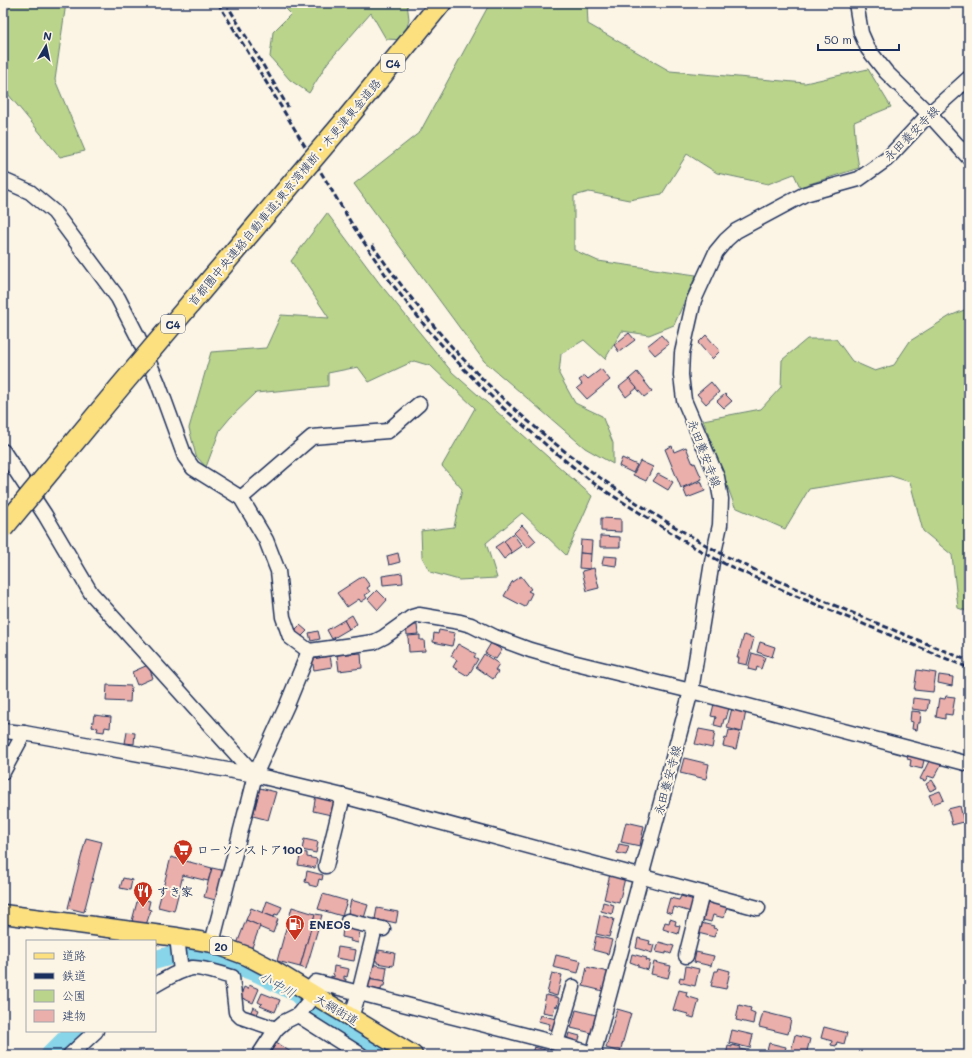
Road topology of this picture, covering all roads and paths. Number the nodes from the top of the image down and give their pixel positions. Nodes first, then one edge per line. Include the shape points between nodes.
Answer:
1 (441, 3) edge
2 (856, 3) edge
3 (969, 78) edge
4 (929, 114) junction
5 (969, 158) edge
6 (3, 180) edge
7 (419, 404) dead end
8 (3, 451) edge
9 (241, 498) junction
10 (3, 528) edge
11 (309, 651) junction
12 (691, 691) junction
13 (3, 731) edge
14 (24, 733) junction
15 (969, 764) edge
16 (3, 772) edge
17 (256, 775) junction
18 (343, 796) junction
19 (326, 866) dead end
20 (641, 877) junction
21 (702, 893) junction
22 (758, 908) dead end
23 (3, 914) edge
24 (348, 921) dead end
25 (177, 937) junction
26 (212, 943) junction
27 (686, 956) dead end
28 (181, 971) junction
29 (156, 984) edge
30 (573, 987) dead end
31 (311, 993) junction
32 (359, 994) junction
33 (298, 1015) junction
34 (351, 1017) junction
35 (276, 1029) junction
36 (95, 1032) edge
37 (556, 1043) junction
38 (70, 1055) edge
39 (260, 1055) edge
40 (361, 1055) edge
41 (412, 1055) edge
42 (594, 1055) edge

1 - 10 highway, 首都圏中央連絡自動車道;東京湾横断・木更津東金道路 / C4, bridge
2 - 4 street via 861,33 868,50 886,72
3 - 4 street, 永田養安寺線
4 - 5 street
4 - 12 street, 永田養安寺線 via 887,159 859,179 805,194 736,231 716,252 694,300 682,353 684,400 716,477 722,499 720,525
6 - 9 street via 30,192 54,212 118,298 158,383 185,457 193,468
7 - 9 street via 388,431 312,437
8 - 17 street via 91,593
9 - 11 street via 266,540 278,571 283,617 290,637
11 - 12 street via 374,642 419,615 471,625 530,650
11 - 17 street
12 - 15 street
12 - 20 street, 永田養安寺線
13 - 14 street
14 - 16 street
14 - 17 street
17 - 18 street
17 - 26 street
18 - 19 street
18 - 20 street
20 - 21 street
20 - 42 street, 永田養安寺線
21 - 22 street
21 - 27 street
23 - 25 main road, 大網街道 / 20
24 - 32 street via 379,929
25 - 26 main road, 大網街道 / 20
25 - 28 street
26 - 31 main road, 大網街道 / 20 via 247,956
28 - 29 street
28 - 35 street via 199,968 232,977 238,1015
30 - 37 street
31 - 32 street via 316,982
31 - 33 street
31 - 34 main road, 大網街道 / 20
32 - 34 street
32 - 37 street
33 - 35 street
33 - 40 street
34 - 41 main road, 大網街道 / 20
35 - 39 street
36 - 38 street
37 - 42 street

